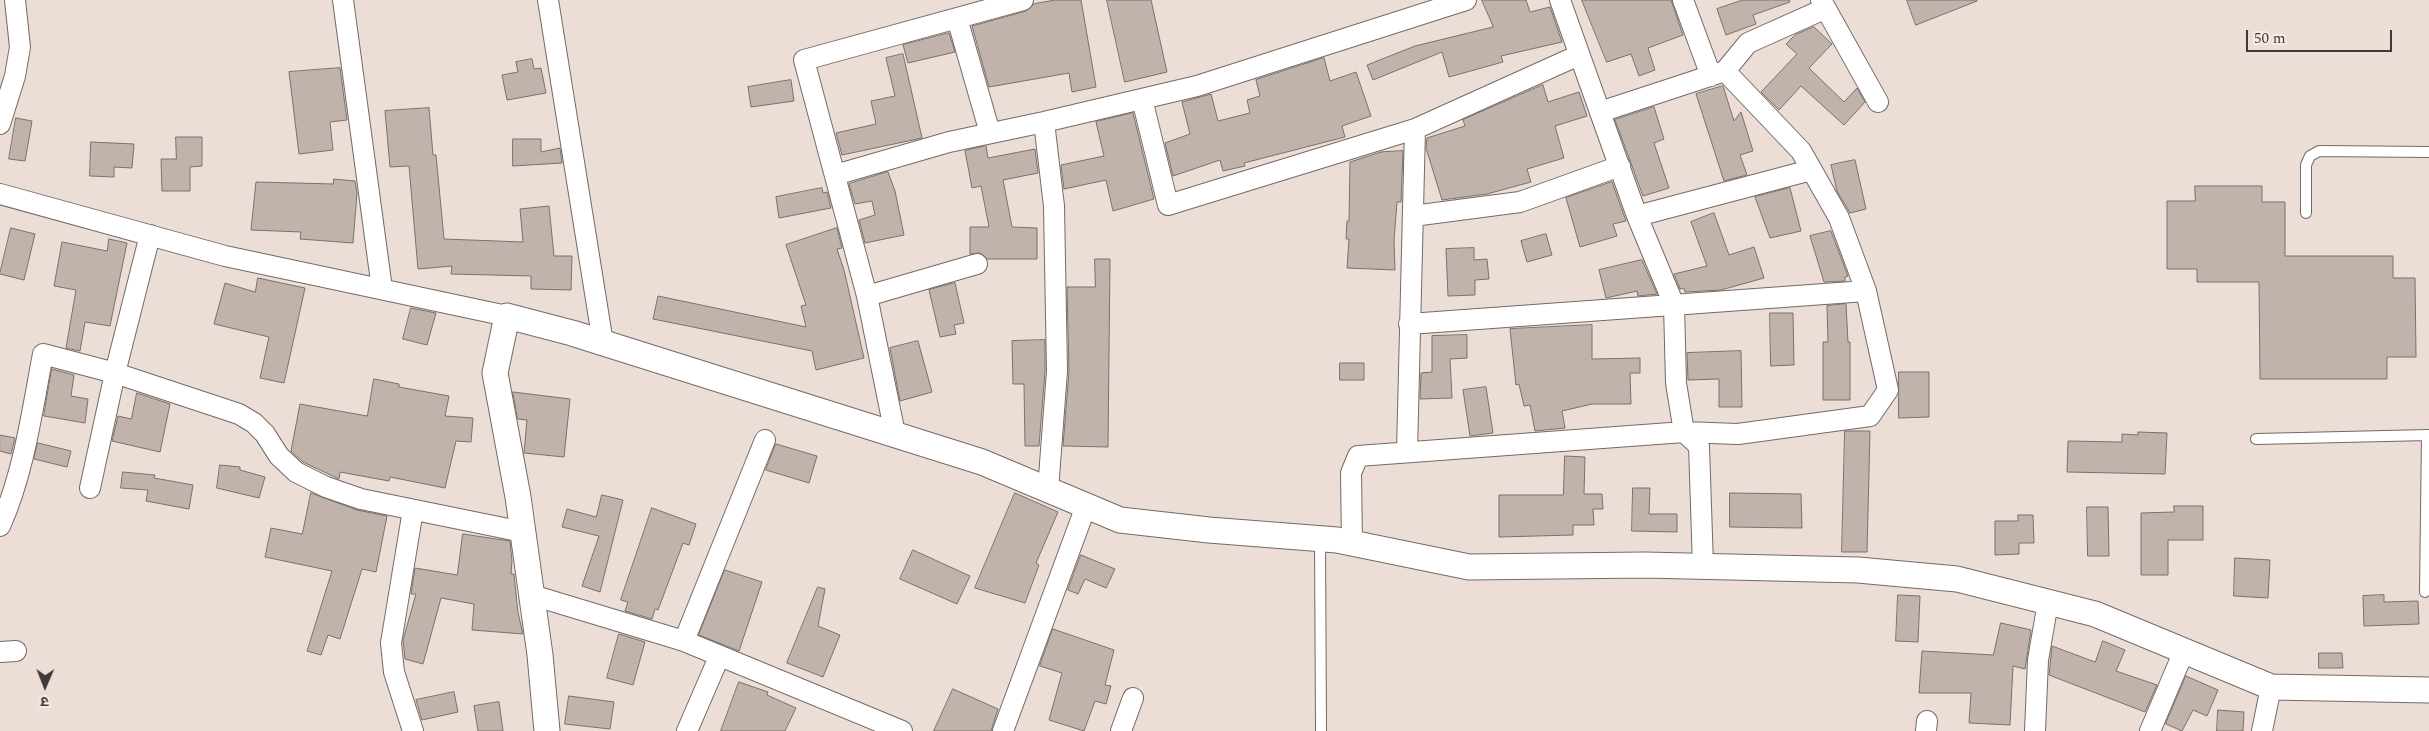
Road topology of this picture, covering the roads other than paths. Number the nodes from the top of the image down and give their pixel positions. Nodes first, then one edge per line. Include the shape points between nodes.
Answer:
1 (15, 0) edge
2 (343, 0) edge
3 (548, 0) edge
4 (1023, 0) edge
5 (1466, 0) edge
6 (1560, 0) edge
7 (1683, 0) edge
8 (1823, 4) edge
9 (957, 18) junction
10 (1580, 55) junction
11 (1718, 74) junction
12 (1142, 99) junction
13 (1878, 102) dead end
14 (1600, 112) junction
15 (1044, 122) junction
16 (0, 124) edge
17 (1415, 129) junction
18 (990, 133) junction
19 (2429, 152) edge
20 (1620, 166) junction
21 (1811, 170) junction
22 (835, 175) junction
23 (0, 194) edge
24 (2306, 213) dead end
25 (1412, 216) junction
26 (1637, 216) junction
27 (150, 235) junction
28 (977, 264) dead end
29 (382, 289) junction
30 (1866, 291) junction
31 (867, 296) junction
32 (1674, 305) junction
33 (507, 316) junction
34 (1409, 324) junction
35 (603, 343) junction
36 (115, 373) junction
37 (1684, 432) junction
38 (895, 434) junction
39 (2428, 435) edge
40 (2256, 439) dead end
41 (765, 440) dead end
42 (1407, 452) junction
43 (90, 488) dead end
44 (1048, 490) junction
45 (1086, 506) junction
46 (413, 510) junction
47 (0, 526) edge
48 (523, 532) junction
49 (1320, 539) junction
50 (1352, 543) junction
51 (1703, 566) junction
52 (2425, 592) dead end
53 (532, 595) junction
54 (2048, 602) junction
55 (684, 641) junction
56 (2184, 651) junction
57 (719, 657) junction
58 (2271, 686) junction
59 (2429, 690) edge
60 (1132, 698) dead end
61 (413, 731) edge
62 (547, 731) edge
63 (687, 731) edge
64 (902, 731) edge
65 (1003, 731) edge
66 (1121, 731) edge
67 (1321, 731) edge
68 (2035, 731) edge
69 (2150, 731) edge
70 (2262, 731) edge

1 - 16 street via 20,47
2 - 29 street
3 - 35 street
4 - 9 street
5 - 12 street via 1197,86
6 - 10 street
7 - 11 street
8 - 11 street via 1748,43
8 - 13 street
9 - 18 street
9 - 22 street via 804,60
10 - 14 street
10 - 17 street
11 - 14 street
11 - 21 street via 1802,151
12 - 15 street
12 - 17 street via 1168,205
14 - 20 street
15 - 18 street
15 - 44 street via 1054,206 1057,371
17 - 25 street
18 - 22 street
19 - 24 lane via 2319,151 2310,156 2306,165
20 - 25 street via 1520,202
20 - 26 street
21 - 26 street
21 - 30 street via 1839,218
22 - 31 street
23 - 27 street
25 - 34 street
26 - 32 street
27 - 29 street via 225,256
27 - 36 street
28 - 31 street
29 - 33 street
30 - 32 street
30 - 37 street via 1888,390 1870,416 1738,434
31 - 38 street
32 - 34 street
32 - 37 street via 1676,383
33 - 35 street
33 - 48 street via 495,373
34 - 42 street
35 - 38 street
36 - 43 street
36 - 46 street via 239,414 265,434 279,456 296,472 326,487 361,499
36 - 47 street via 43,354 23,452
37 - 42 street
37 - 51 street via 1699,446
38 - 44 street via 982,462
39 - 40 lane
39 - 52 lane
41 - 55 street
42 - 50 street via 1358,456 1351,473
44 - 45 street
45 - 49 street via 1120,520
45 - 65 street
46 - 48 street
46 - 61 street via 391,643 394,672
48 - 53 street
49 - 50 street
49 - 67 lane
50 - 51 street via 1469,567
51 - 54 street via 1858,570 1957,579
53 - 55 street
53 - 62 street
54 - 56 street via 2095,614
54 - 68 street via 2038,660
55 - 57 street
56 - 58 street
56 - 69 street
57 - 63 street
57 - 64 street
58 - 59 street
58 - 70 street
60 - 66 street

